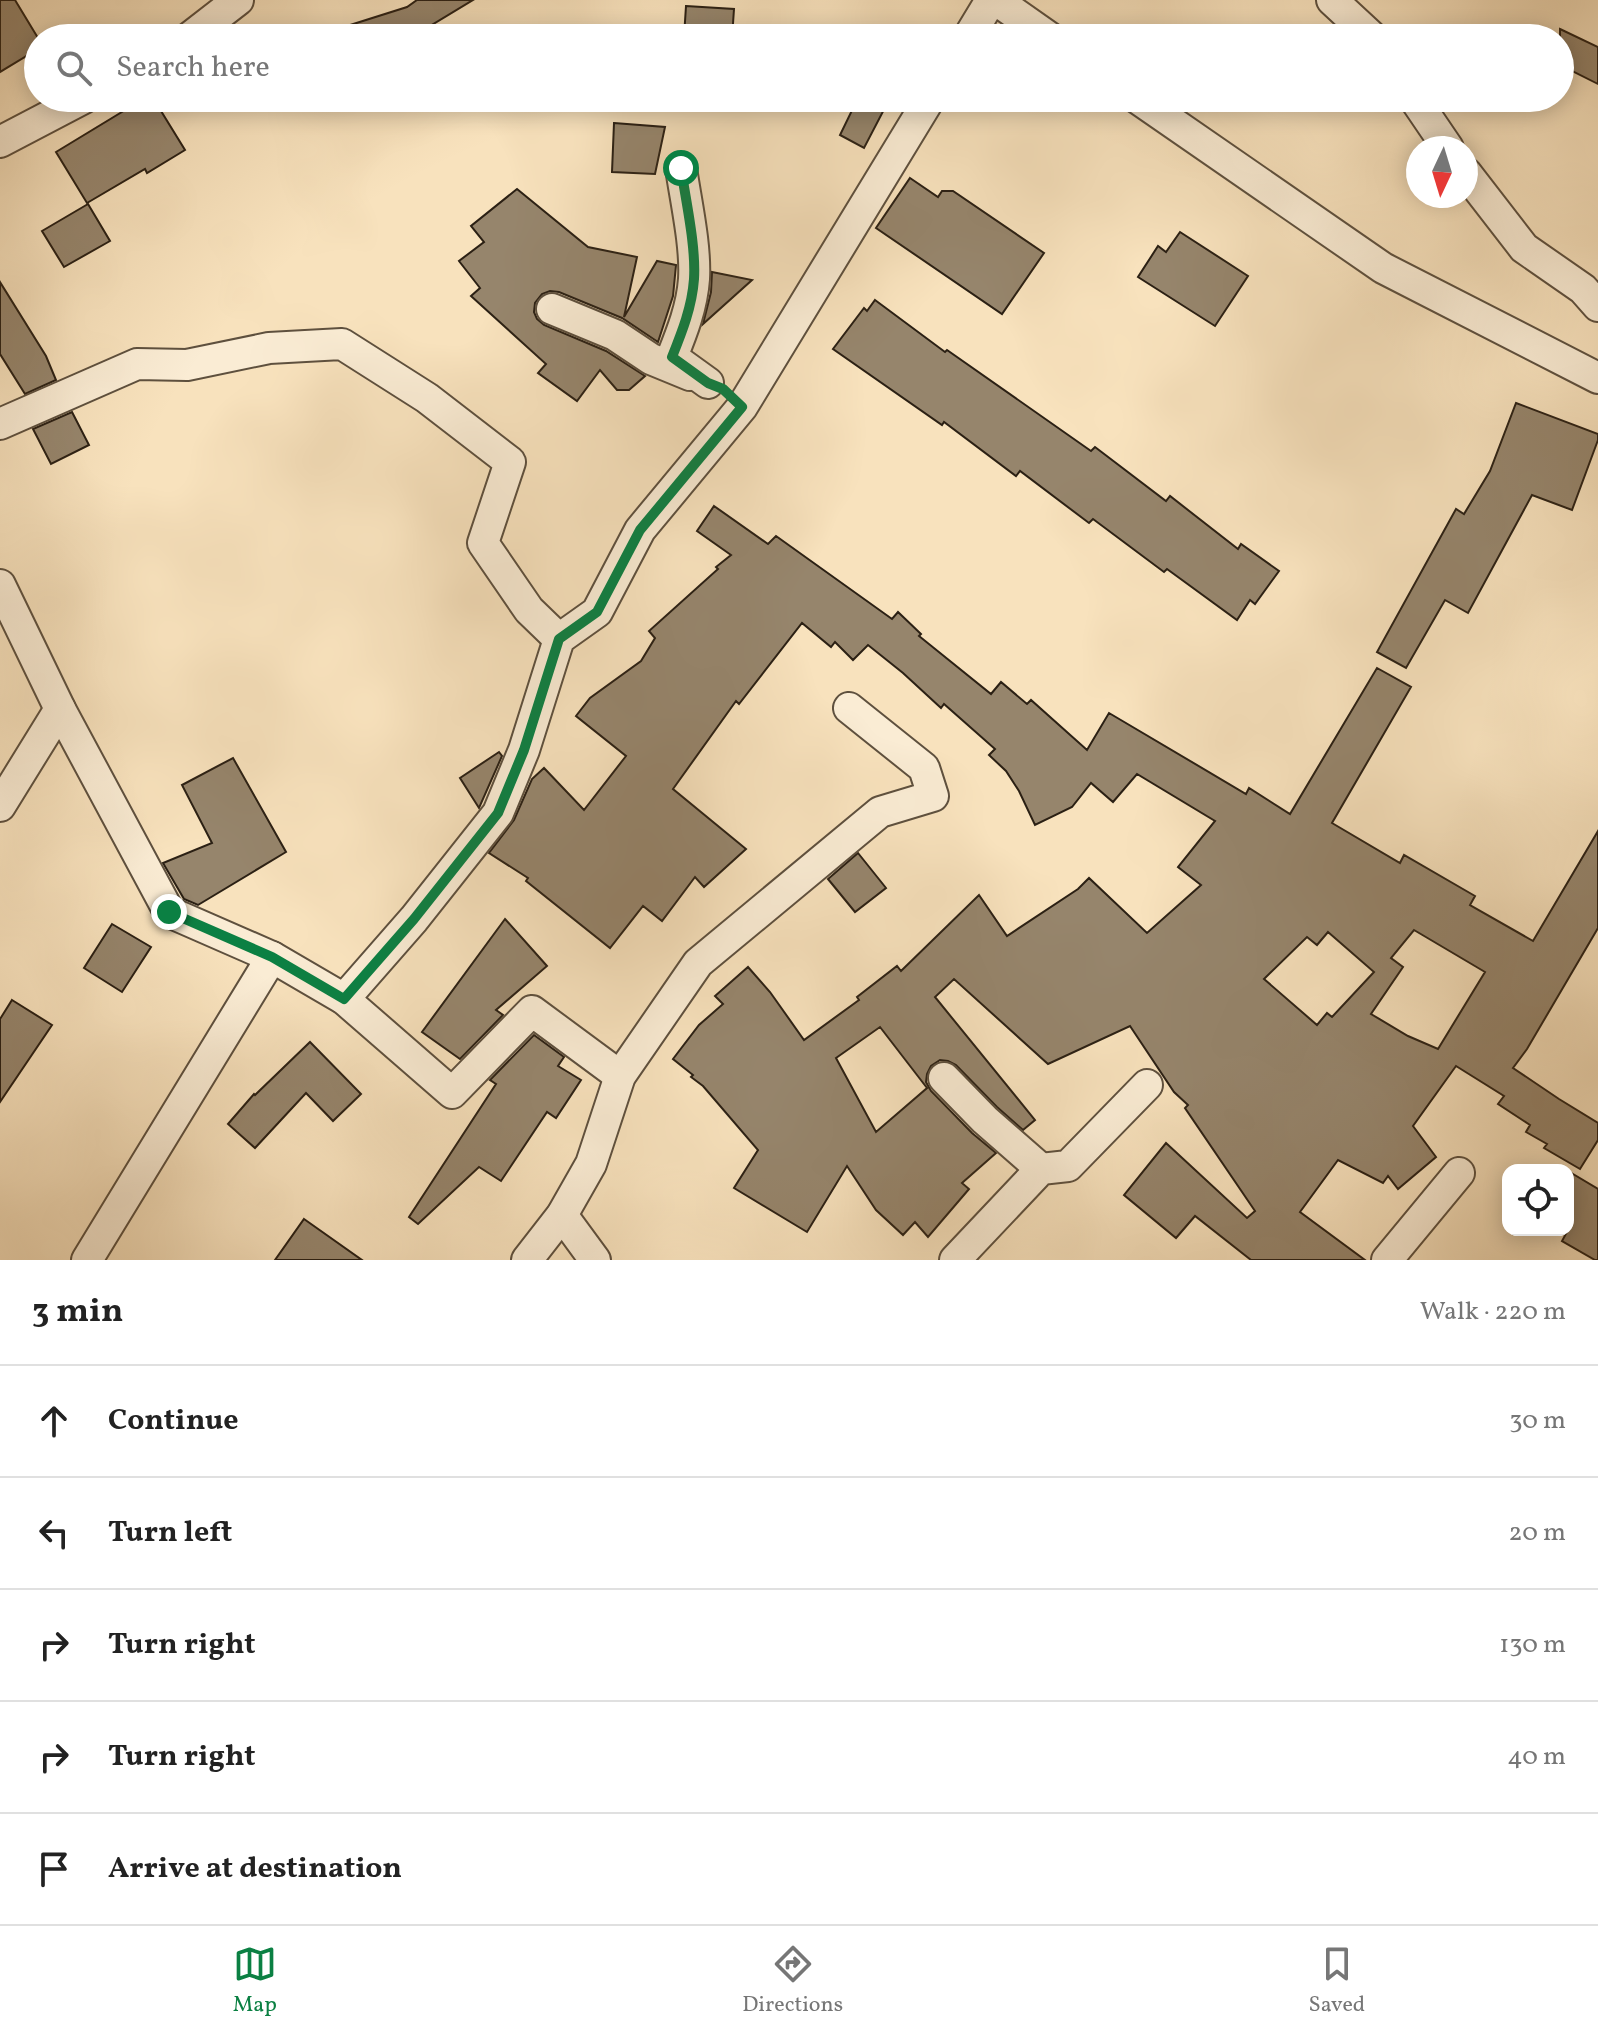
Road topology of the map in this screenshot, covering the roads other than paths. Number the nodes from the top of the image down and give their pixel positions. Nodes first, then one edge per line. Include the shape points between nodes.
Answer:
1 (238, 0) edge
2 (994, 0) edge
3 (1332, 0) edge
4 (207, 24) edge
5 (978, 24) edge
6 (1029, 24) edge
7 (1358, 24) edge
8 (57, 112) edge
9 (921, 112) edge
10 (1157, 112) edge
11 (1424, 112) edge
12 (1440, 136) edge
13 (0, 142) edge
14 (681, 168) dead end
15 (1478, 189) edge
16 (1598, 306) edge
17 (552, 309) dead end
18 (1598, 378) edge
19 (708, 383) junction
20 (742, 407) junction
21 (0, 424) edge
22 (0, 585) edge
23 (559, 639) junction
24 (849, 708) dead end
25 (60, 709) junction
26 (0, 806) edge
27 (272, 957) junction
28 (344, 999) junction
29 (620, 1076) junction
30 (944, 1078) dead end
31 (1147, 1085) dead end
32 (1041, 1169) junction
33 (1459, 1173) dead end
34 (562, 1215) junction
35 (87, 1260) edge
36 (527, 1260) edge
37 (595, 1260) edge
38 (955, 1260) edge
39 (1387, 1260) edge

1 - 4 street
2 - 5 street
2 - 6 street
3 - 7 street
8 - 13 street
9 - 20 street
10 - 18 street via 1383,268
11 - 12 street
14 - 19 street via 694,279 686,324 672,357
15 - 16 street via 1524,248 1583,289
17 - 19 street
19 - 20 street
20 - 23 street via 640,530 597,612
21 - 23 street via 137,364 187,365 269,348 342,344 427,398 510,462 483,543 529,610
22 - 25 street
23 - 28 street via 498,813
24 - 29 street via 924,768 933,796 880,812 698,963
25 - 26 street
25 - 27 street via 169,912
27 - 28 street
27 - 35 street
28 - 29 street via 452,1093 532,1011
29 - 34 street via 591,1164
30 - 32 street
31 - 32 street via 1068,1166
32 - 38 street
33 - 39 street
34 - 36 street
34 - 37 street

